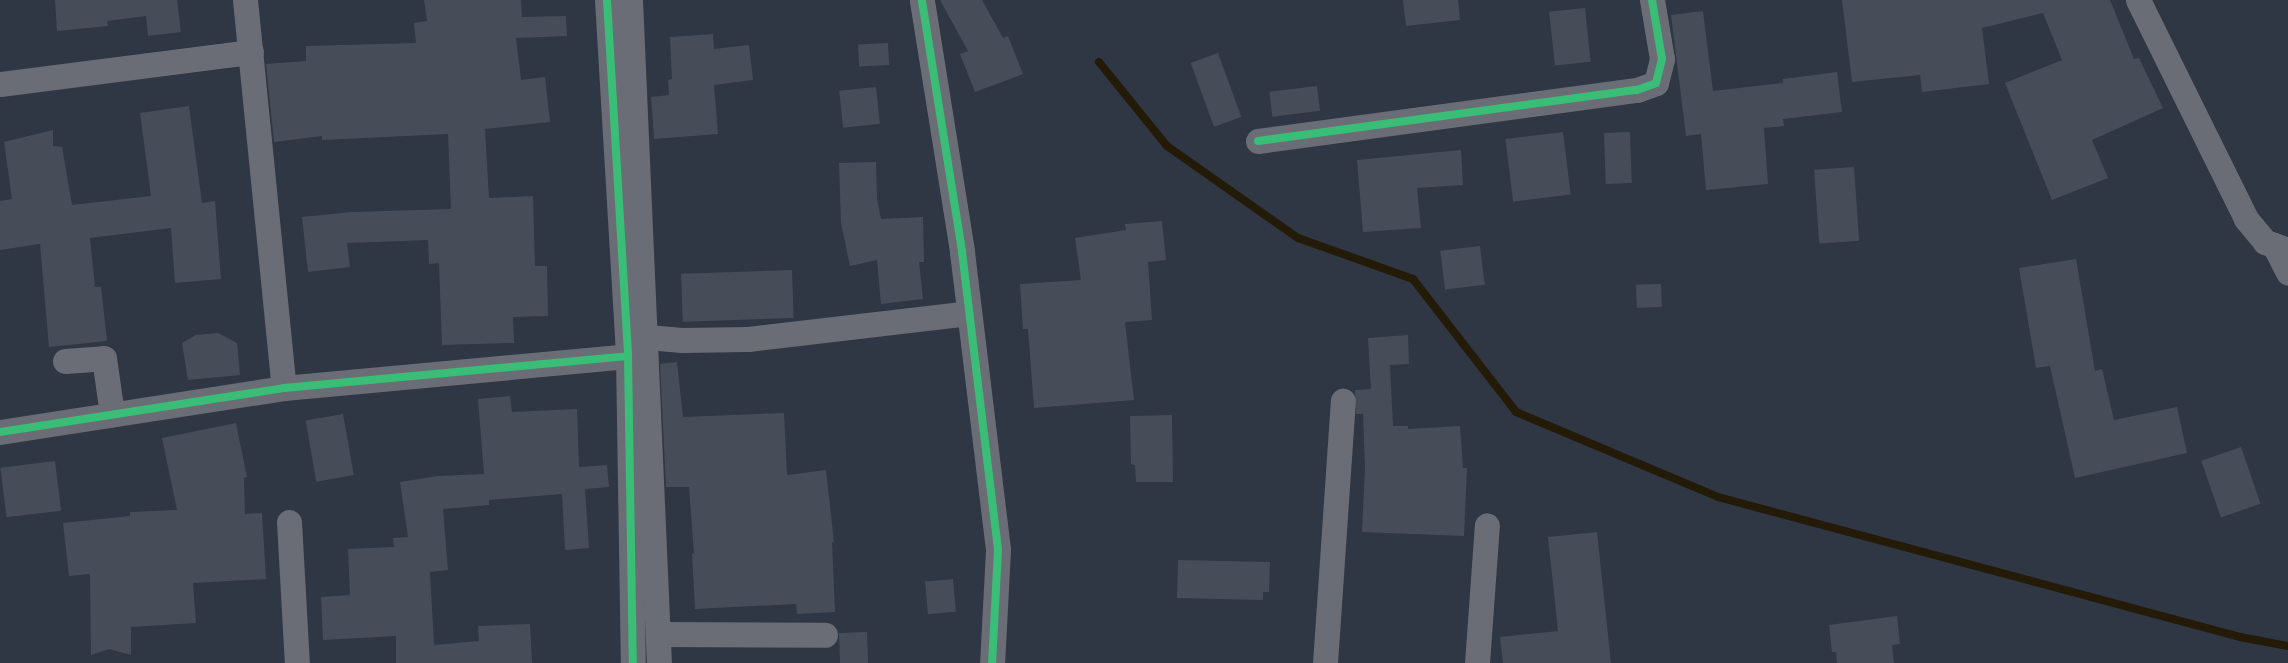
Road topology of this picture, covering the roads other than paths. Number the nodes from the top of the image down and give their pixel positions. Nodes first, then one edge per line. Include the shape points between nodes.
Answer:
1 (245, 0) edge
2 (607, 0) edge
3 (630, 0) edge
4 (1652, 0) edge
5 (2138, 0) edge
6 (922, 1) edge
7 (251, 52) junction
8 (0, 84) edge
9 (1258, 141) dead end
10 (2265, 242) junction
11 (2288, 250) edge
12 (2288, 274) edge
13 (968, 313) junction
14 (647, 337) junction
15 (628, 356) junction
16 (64, 361) dead end
17 (284, 388) junction
18 (1343, 401) dead end
19 (112, 414) junction
20 (0, 432) edge
21 (289, 522) dead end
22 (1487, 526) dead end
23 (658, 634) junction
24 (825, 635) dead end
25 (297, 663) edge
26 (633, 663) edge
27 (659, 663) edge
28 (992, 663) edge
29 (1325, 663) edge
30 (1477, 663) edge

1 - 7 street
2 - 15 street
3 - 14 street
4 - 9 street via 1662,59 1656,83 1638,90
5 - 10 street via 2242,211
6 - 13 street via 962,252
7 - 8 street
7 - 17 street
10 - 11 street
10 - 12 street via 2274,245
13 - 14 street via 748,339
13 - 28 street via 998,550
14 - 23 street
15 - 17 street
15 - 26 street
16 - 19 street via 104,358
17 - 19 street
18 - 29 street
19 - 20 street
21 - 25 street
22 - 30 street
23 - 24 street
23 - 27 street

